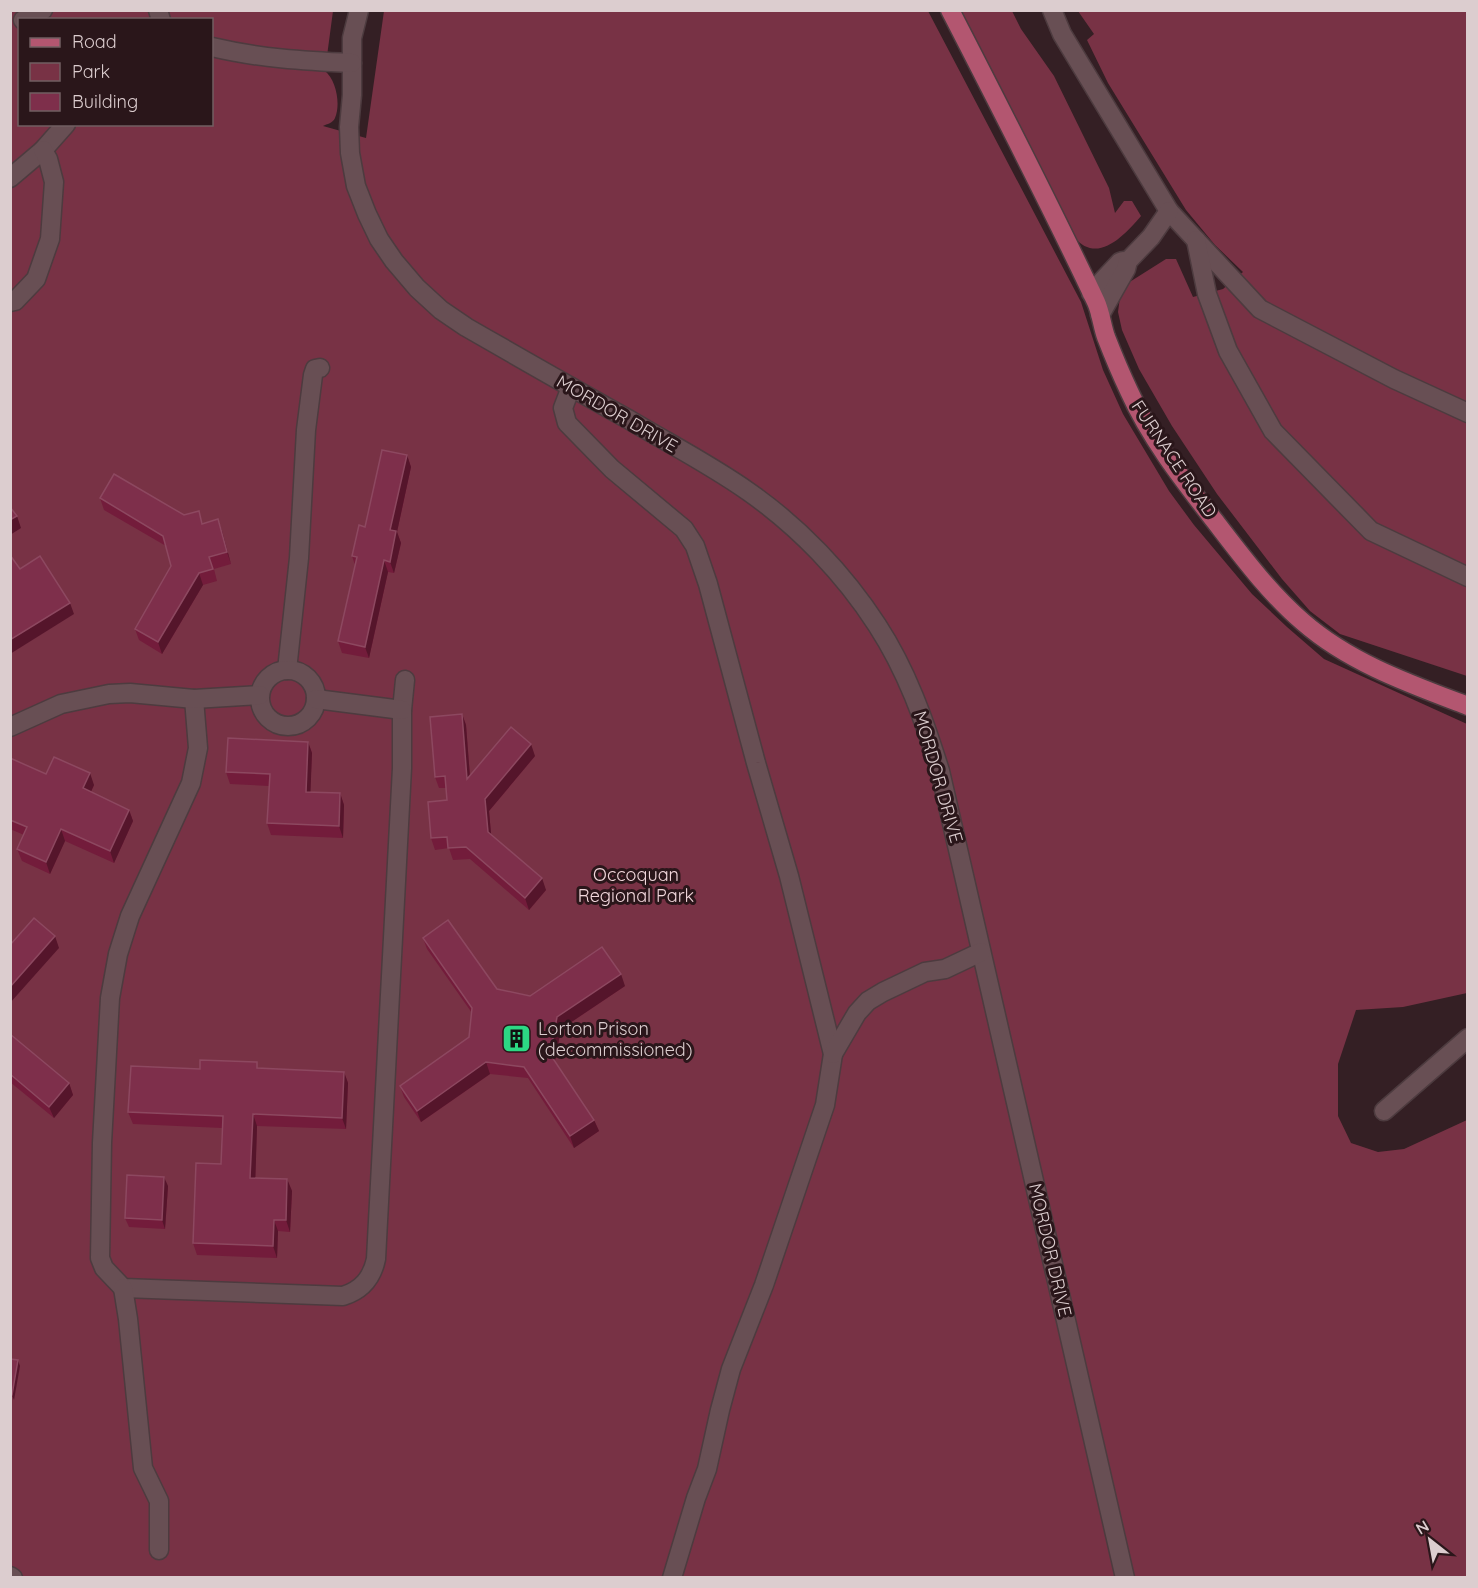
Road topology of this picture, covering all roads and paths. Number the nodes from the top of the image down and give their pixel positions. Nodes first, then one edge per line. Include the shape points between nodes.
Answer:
1 (44, 10) edge
2 (359, 10) edge
3 (950, 10) edge
4 (1052, 10) edge
5 (26, 18) edge
6 (213, 47) edge
7 (352, 63) junction
8 (64, 126) edge
9 (43, 150) junction
10 (10, 178) edge
11 (1169, 211) junction
12 (1196, 240) junction
13 (1128, 261) junction
14 (1091, 293) junction
15 (10, 302) edge
16 (1100, 315) junction
17 (320, 368) dead end
18 (571, 387) junction
19 (1467, 413) edge
20 (1467, 577) edge
21 (287, 670) junction
22 (405, 680) dead end
23 (260, 695) junction
24 (194, 699) junction
25 (316, 699) junction
26 (1467, 706) edge
27 (402, 710) junction
28 (10, 727) edge
29 (981, 951) junction
30 (1467, 1038) edge
31 (833, 1053) junction
32 (1384, 1111) dead end
33 (123, 1288) junction
34 (159, 1550) dead end
35 (672, 1578) edge
36 (1125, 1578) edge

1 - 5 street
2 - 7 street, MORDOR DRIVE via 352,38
3 - 14 main road, FURNACE ROAD
4 - 11 street via 1062,34
6 - 7 street via 240,54
7 - 18 street, MORDOR DRIVE via 351,165 367,214 390,255 441,310
8 - 9 street
9 - 10 street
9 - 15 street via 54,182 50,239 36,279
11 - 12 street
11 - 13 street
12 - 19 street via 1260,309
12 - 20 street via 1207,294 1228,351 1273,431 1371,531
13 - 14 street via 1120,261
13 - 16 street
14 - 16 main road, FURNACE ROAD
16 - 26 main road, FURNACE ROAD via 1130,394 1157,440 1237,550 1283,603 1317,634 1359,660
17 - 21 street via 313,375 306,430 299,558
18 - 29 street, MORDOR DRIVE via 748,491 808,541 858,598 894,654 924,717
18 - 31 street via 563,408 567,423 612,469 684,529 695,546 789,876
21 - 23 street via 272,675
21 - 25 street via 304,675 315,690
22 - 27 street
23 - 24 street
23 - 25 street via 260,704 269,719 285,726 310,716
24 - 28 street via 109,694 62,704
24 - 33 street via 198,748 191,783 130,916 110,998 98,1245 104,1268
25 - 27 street
27 - 33 street via 374,1269 360,1288 343,1296
29 - 31 street via 945,969 925,972 868,1001
29 - 36 street, MORDOR DRIVE
30 - 32 street
31 - 35 street via 825,1105 731,1369 707,1469
33 - 34 street via 143,1468 159,1501

